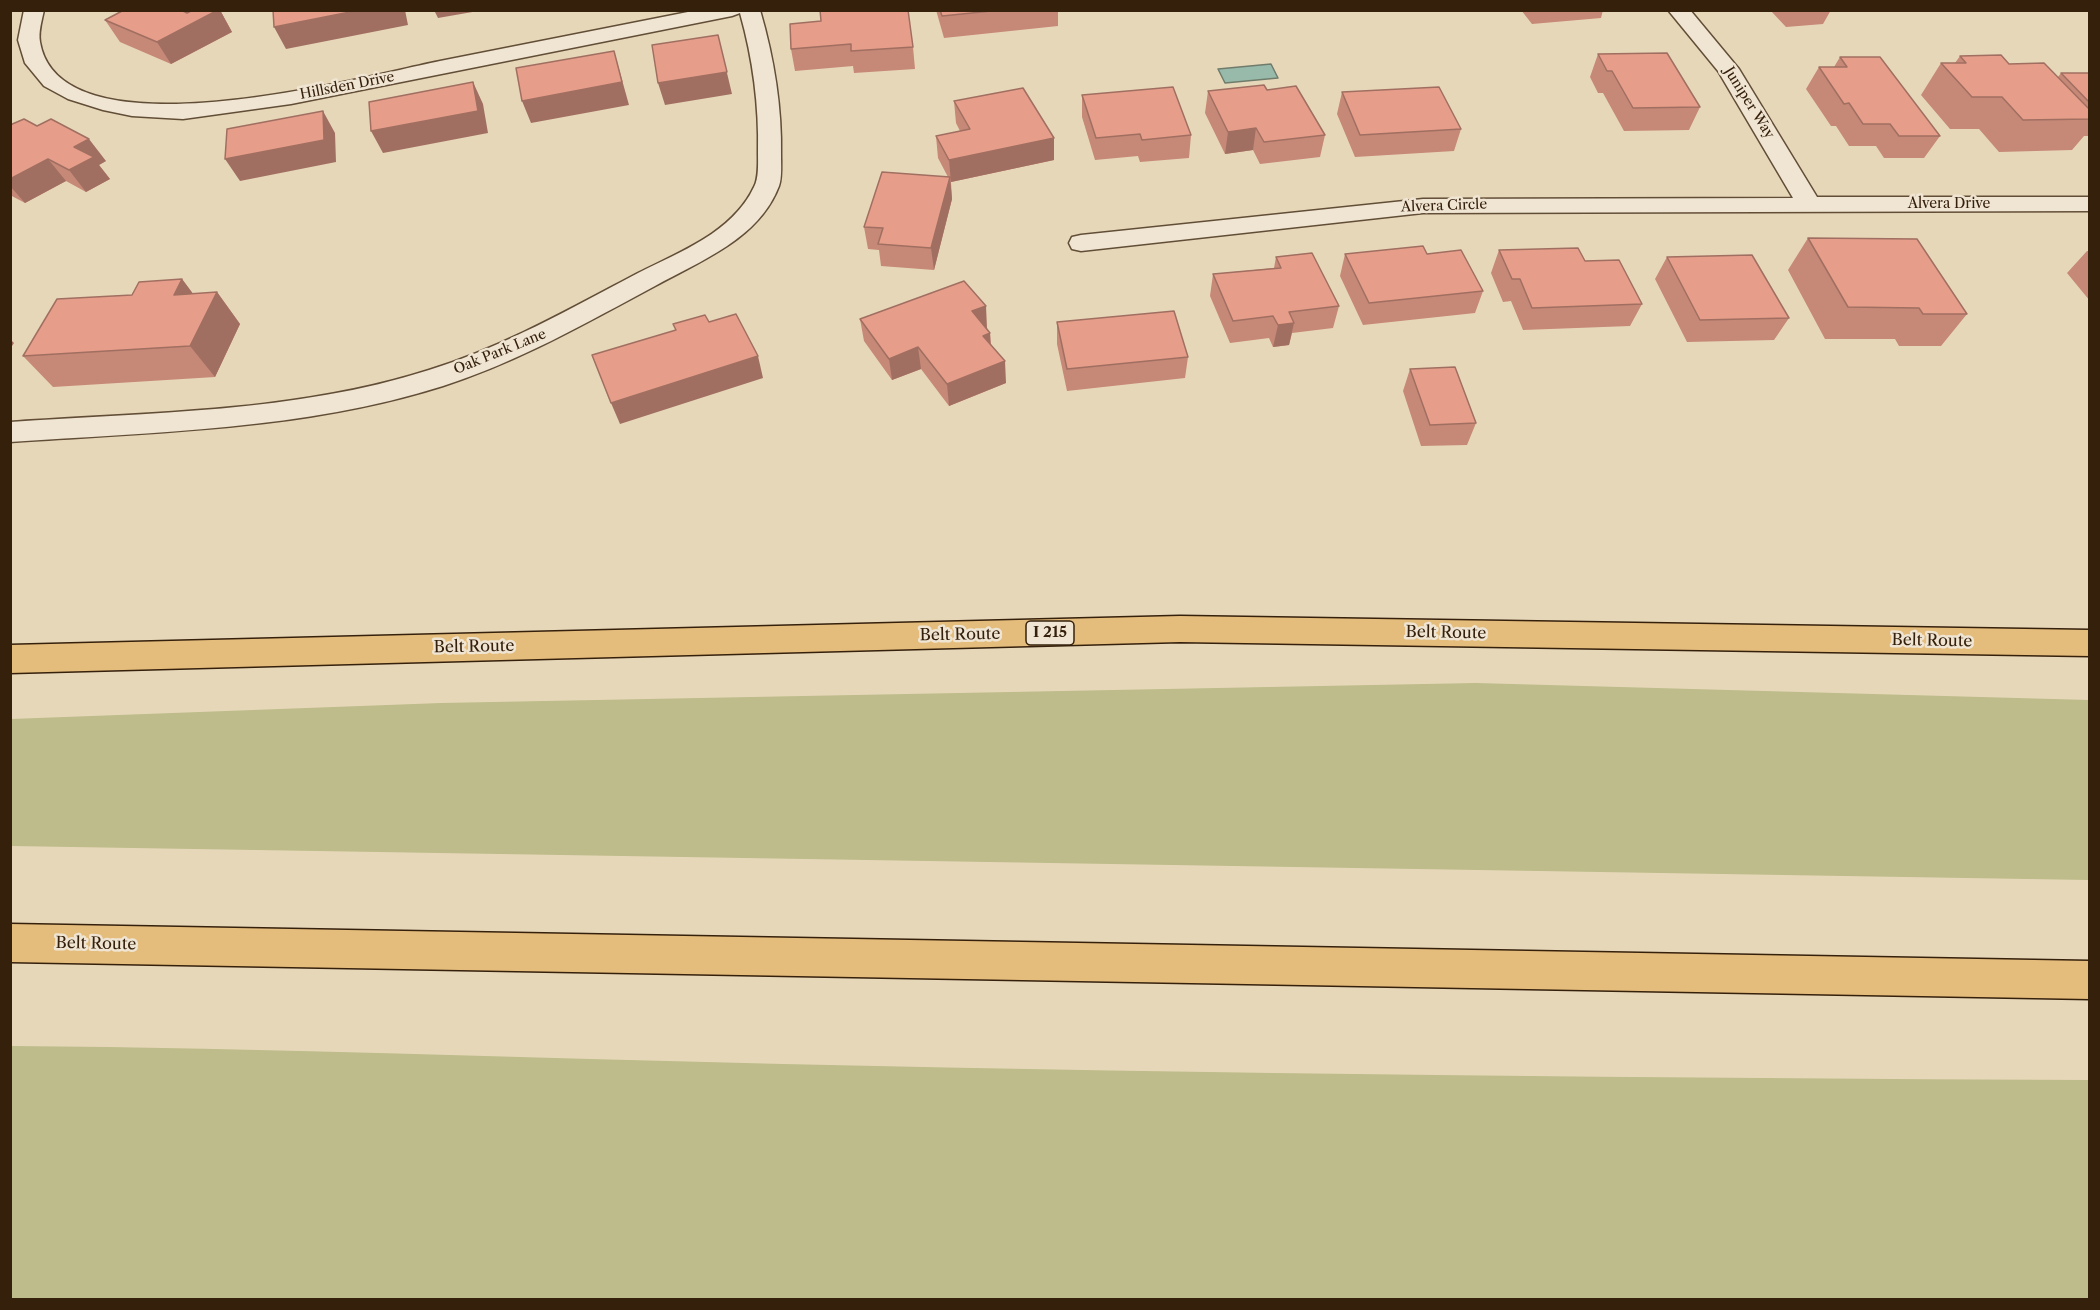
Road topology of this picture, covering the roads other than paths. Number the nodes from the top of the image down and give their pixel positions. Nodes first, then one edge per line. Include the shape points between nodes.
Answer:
1 (34, 10) edge
2 (732, 10) edge
3 (750, 10) edge
4 (1678, 10) edge
5 (1808, 203) junction
6 (2090, 204) edge
7 (1081, 243) dead end
8 (10, 432) edge
9 (2090, 643) edge
10 (10, 659) edge
11 (10, 943) edge
12 (2090, 980) edge

1 - 2 street, Hillsden Drive via 24,30 23,56 40,80 99,105 153,112 212,110 272,101
3 - 8 street, Oak Park Lane via 769,91 768,184 743,223 710,245 520,346 383,393 271,412
4 - 5 street, Juniper Way via 1728,69
5 - 6 street, Alvera Drive
5 - 7 street, Alvera Circle via 1423,206
9 - 10 highway, Belt Route / I 215 via 1180,629
11 - 12 highway, Belt Route

